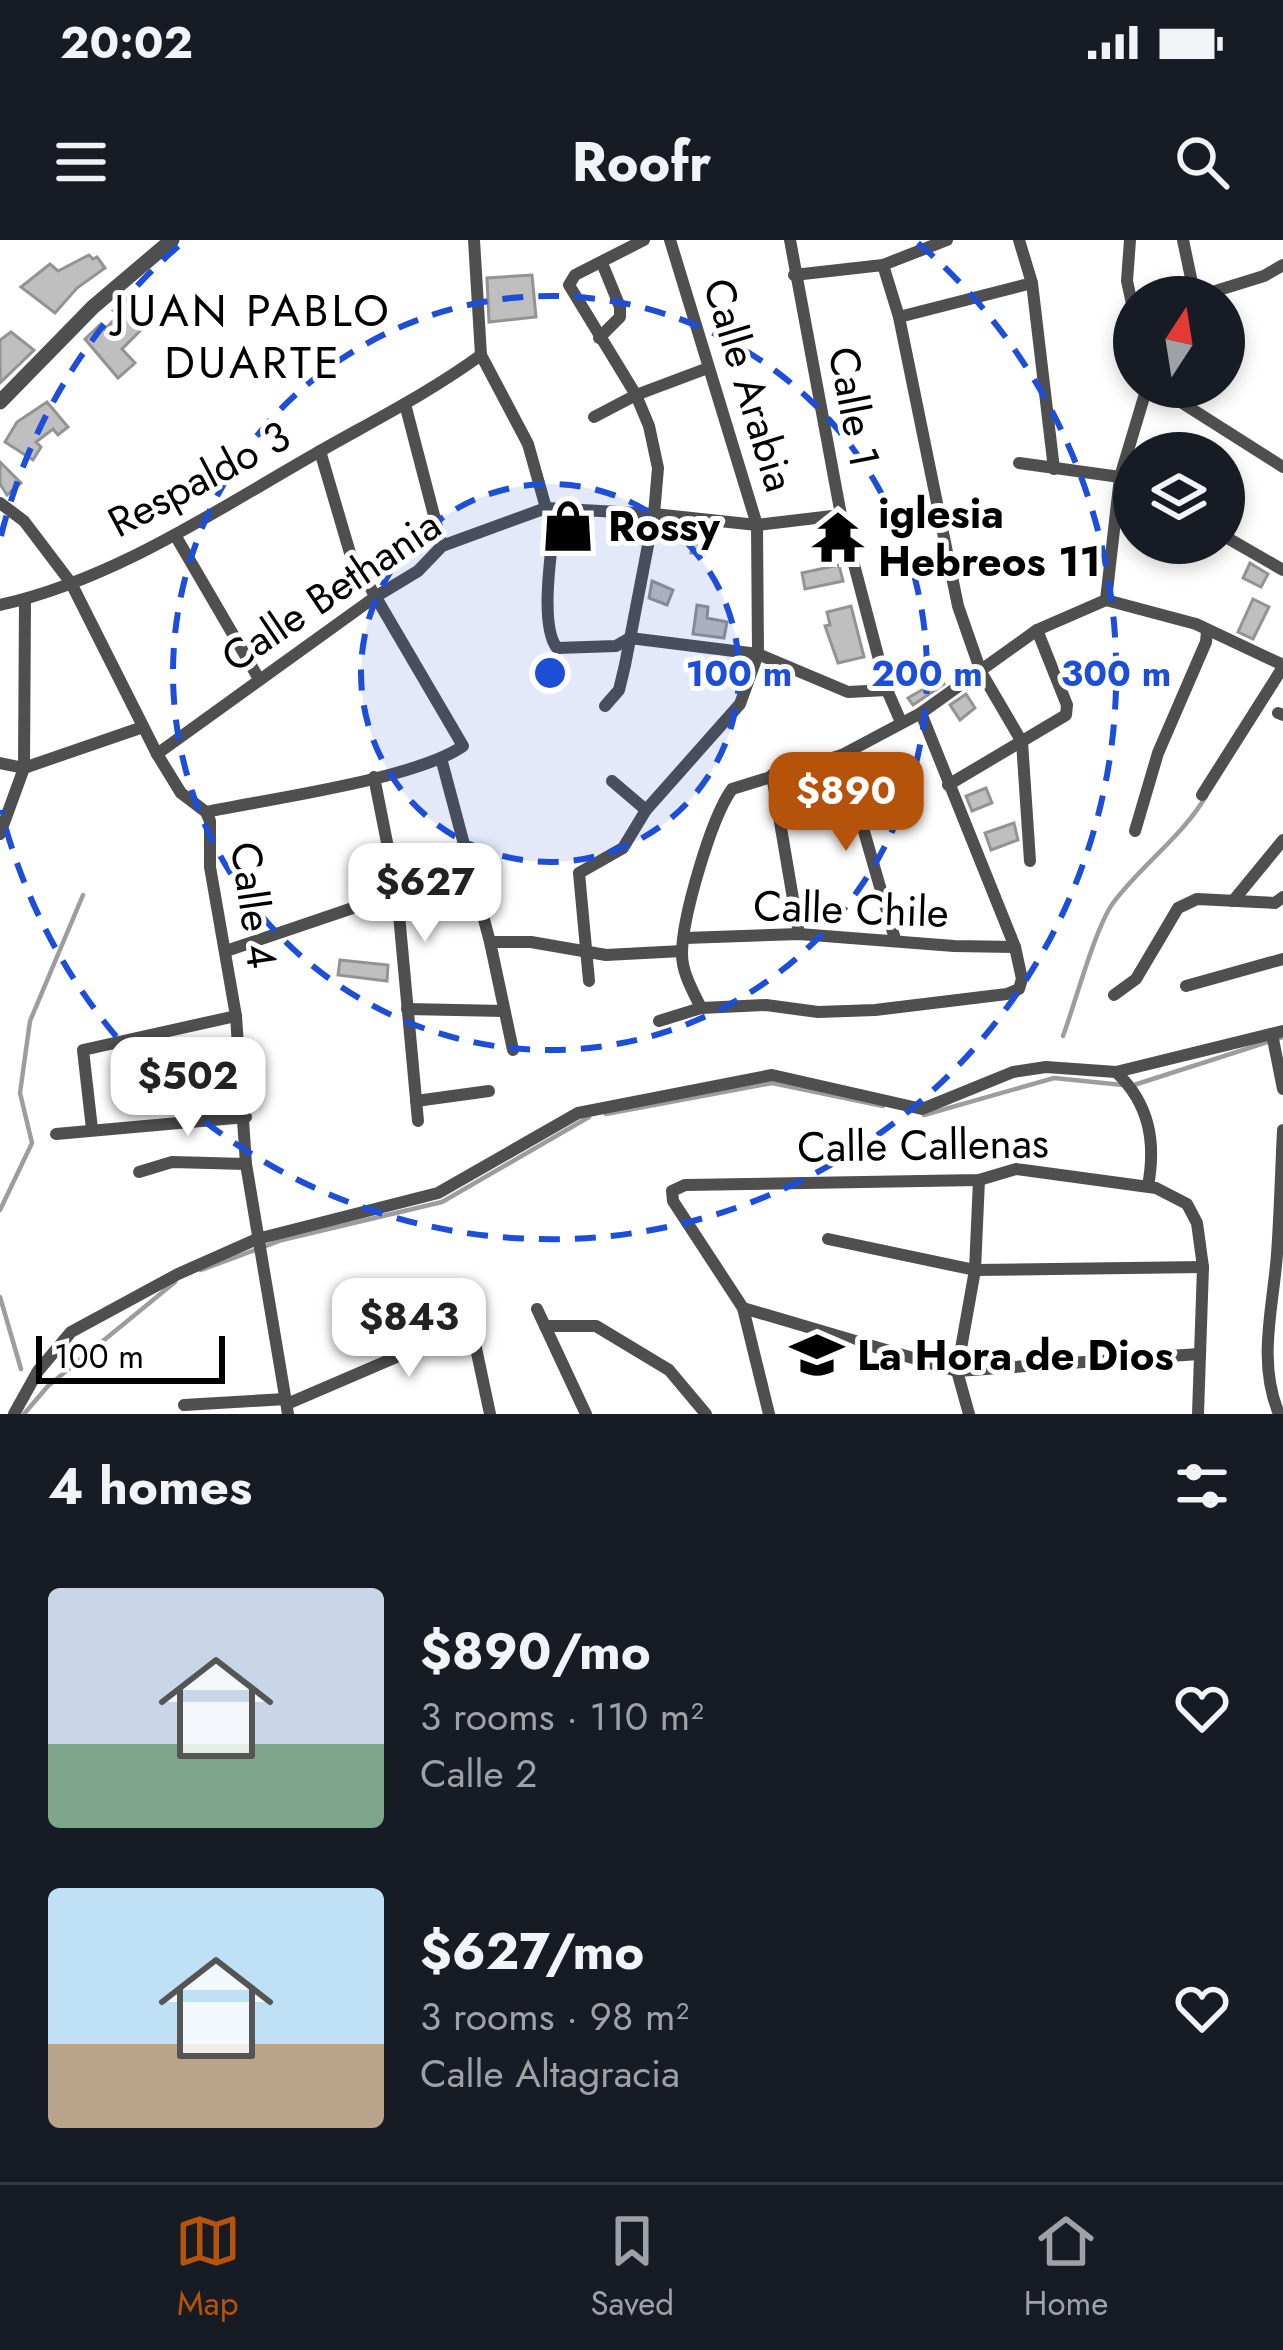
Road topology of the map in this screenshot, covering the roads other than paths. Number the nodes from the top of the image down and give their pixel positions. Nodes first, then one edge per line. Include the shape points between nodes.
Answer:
1 (172, 240) edge
2 (474, 240) edge
3 (644, 240) edge
4 (670, 240) edge
5 (790, 240) edge
6 (947, 240) edge
7 (1019, 240) edge
8 (1130, 240) edge
9 (1183, 240) edge
10 (602, 263) junction
11 (1283, 265) edge
12 (883, 266) junction
13 (794, 275) junction
14 (1127, 276) edge
15 (1191, 276) edge
16 (1245, 282) edge
17 (1032, 283) junction
18 (899, 317) junction
19 (599, 338) junction
20 (481, 355) junction
21 (708, 368) junction
22 (636, 395) junction
23 (0, 402) edge
24 (405, 404) junction
25 (1190, 408) edge
26 (594, 417) dead end
27 (320, 451) junction
28 (1019, 463) dead end
29 (1283, 467) edge
30 (1054, 469) junction
31 (1113, 476) edge
32 (0, 503) edge
33 (551, 508) junction
34 (654, 514) junction
35 (842, 515) junction
36 (757, 525) junction
37 (175, 535) junction
38 (1113, 538) edge
39 (442, 546) junction
40 (1245, 548) edge
41 (1283, 570) edge
42 (71, 583) junction
43 (375, 597) junction
44 (25, 600) junction
45 (1106, 600) junction
46 (0, 605) edge
47 (1037, 629) junction
48 (1207, 631) junction
49 (630, 638) junction
50 (758, 654) junction
51 (1283, 666) edge
52 (981, 672) junction
53 (259, 679) junction
54 (887, 690) junction
55 (605, 706) dead end
56 (921, 713) junction
57 (901, 722) junction
58 (143, 727) junction
59 (1022, 742) junction
60 (157, 754) junction
61 (842, 755) junction
62 (441, 758) junction
63 (0, 763) edge
64 (24, 768) junction
65 (772, 775) junction
66 (374, 777) junction
67 (612, 782) dead end
68 (948, 785) junction
69 (1202, 795) dead end
70 (646, 811) junction
71 (206, 812) junction
72 (1135, 831) dead end
73 (0, 834) edge
74 (1283, 840) edge
75 (1030, 861) dead end
76 (397, 893) junction
77 (1283, 897) edge
78 (1233, 901) junction
79 (799, 934) junction
80 (895, 939) junction
81 (490, 942) junction
82 (684, 945) junction
83 (1015, 947) junction
84 (585, 950) junction
85 (226, 951) junction
86 (1283, 959) edge
87 (589, 981) dead end
88 (1186, 986) dead end
89 (1114, 995) dead end
90 (700, 1008) junction
91 (406, 1010) junction
92 (504, 1011) junction
93 (236, 1016) junction
94 (659, 1022) dead end
95 (1277, 1033) edge
96 (513, 1050) dead end
97 (1116, 1072) junction
98 (1283, 1089) edge
99 (490, 1091) dead end
100 (416, 1101) junction
101 (246, 1117) junction
102 (418, 1121) dead end
103 (92, 1129) junction
104 (1283, 1130) edge
105 (56, 1134) dead end
106 (246, 1164) junction
107 (139, 1172) dead end
108 (1282, 1175) edge
109 (979, 1180) junction
110 (1148, 1186) junction
111 (257, 1239) junction
112 (828, 1239) dead end
113 (1280, 1258) edge
114 (1203, 1267) junction
115 (975, 1270) junction
116 (386, 1297) dead end
117 (466, 1301) dead end
118 (743, 1308) junction
119 (537, 1309) dead end
120 (544, 1326) junction
121 (1268, 1336) junction
122 (1283, 1339) edge
123 (1199, 1354) junction
124 (957, 1371) junction
125 (184, 1406) dead end
126 (287, 1406) edge
127 (14, 1414) edge
128 (490, 1414) edge
129 (586, 1414) edge
130 (706, 1414) edge
131 (769, 1414) edge
132 (969, 1414) edge
133 (1198, 1414) edge
134 (1279, 1414) edge

1 - 23 street
2 - 20 street
3 - 10 street
4 - 21 street, Calle Arabia
5 - 13 street, Calle 1
6 - 12 street
7 - 17 street
8 - 14 street
9 - 15 street
10 - 19 street via 620,317
10 - 19 street via 569,285
11 - 16 street
12 - 13 street
12 - 18 street
13 - 35 street, Calle 1
17 - 18 street
17 - 30 street
18 - 52 street via 958,606
19 - 22 street
20 - 24 street, Respaldo 3
20 - 33 street
21 - 22 street
21 - 36 street, Calle Arabia
22 - 26 street
22 - 34 street via 658,467
24 - 27 street, Respaldo 3
24 - 39 street
25 - 29 street
27 - 37 street, Respaldo 3
27 - 43 street via 350,553
28 - 30 street
30 - 31 street
32 - 42 street, Calle 4 via 24,521
33 - 34 street, Calle Bethania
33 - 39 street, Calle Bethania
33 - 49 street via 551,641 557,648 616,646
34 - 36 street, Calle Bethania
34 - 49 street
35 - 36 street, Calle Bethania
35 - 54 street, Calle 1
36 - 50 street, Calle Arabia
37 - 42 street, Respaldo 3
37 - 53 street
38 - 45 street
39 - 43 street, Calle Bethania via 418,572
40 - 41 street
42 - 44 street, Respaldo 3
42 - 58 street, Calle 4
43 - 53 street, Calle Bethania
43 - 62 street via 464,742
44 - 46 street, Respaldo 3
44 - 64 street
45 - 47 street
45 - 48 street
47 - 52 street
47 - 59 street via 1066,715
48 - 51 street
48 - 72 street
49 - 50 street
49 - 55 street via 619,690
50 - 54 street via 848,692
50 - 70 street, Calle Arabia via 740,704
51 - 69 street
52 - 56 street
52 - 59 street
53 - 60 street, Calle Bethania
54 - 57 street, Calle 1
56 - 57 street
56 - 68 street
57 - 61 street
58 - 60 street, Calle 4
58 - 64 street
59 - 68 street
59 - 75 street
60 - 71 street, Calle 4 via 181,794
61 - 65 street
61 - 80 street
62 - 66 street
62 - 81 street
63 - 64 street
64 - 73 street
65 - 79 street
65 - 82 street via 726,796
66 - 71 street
66 - 76 street
67 - 70 street
68 - 83 street
70 - 84 street, Calle Arabia via 623,848 579,873
71 - 85 street, Calle 4
74 - 78 street
76 - 85 street
76 - 91 street
77 - 78 street
78 - 89 street via 1197,898 1178,908 1136,979
79 - 80 street, Calle Chile
79 - 82 street, Calle Chile
80 - 83 street, Calle Chile
81 - 84 street, Calle Chile
81 - 92 street
82 - 84 street, Calle Chile via 606,955
82 - 90 street
83 - 90 street via 1022,979 1007,994 875,1010
84 - 87 street, Calle Arabia
85 - 93 street, Calle 4
86 - 88 street
90 - 94 street
91 - 92 street
91 - 100 street
92 - 96 street
93 - 101 street, Calle 4
93 - 103 street via 83,1050
95 - 97 street
95 - 98 street
97 - 110 street via 1136,1093 1152,1139
97 - 111 street via 1013,1072 922,1109 772,1075 578,1113 438,1193
99 - 100 street
100 - 102 street
101 - 103 street
101 - 106 street, Calle 4
103 - 105 street
104 - 108 street
106 - 107 street via 172,1162
106 - 111 street, Calle 4
108 - 113 street
109 - 110 street, Calle Callenas via 1016,1169
109 - 115 street
109 - 118 street, Calle Callenas via 779,1180 672,1191
110 - 114 street, Calle Callenas via 1187,1204
111 - 126 street, Calle 4
111 - 127 street via 71,1333
112 - 115 street
113 - 121 street
114 - 115 street
114 - 123 street
115 - 124 street
116 - 126 street via 415,1349
117 - 128 street
118 - 124 street
118 - 131 street
119 - 120 street
120 - 129 street
120 - 130 street via 596,1326 669,1370
121 - 122 street
121 - 134 street via 1267,1376
123 - 124 street
123 - 133 street
124 - 132 street
125 - 126 street

